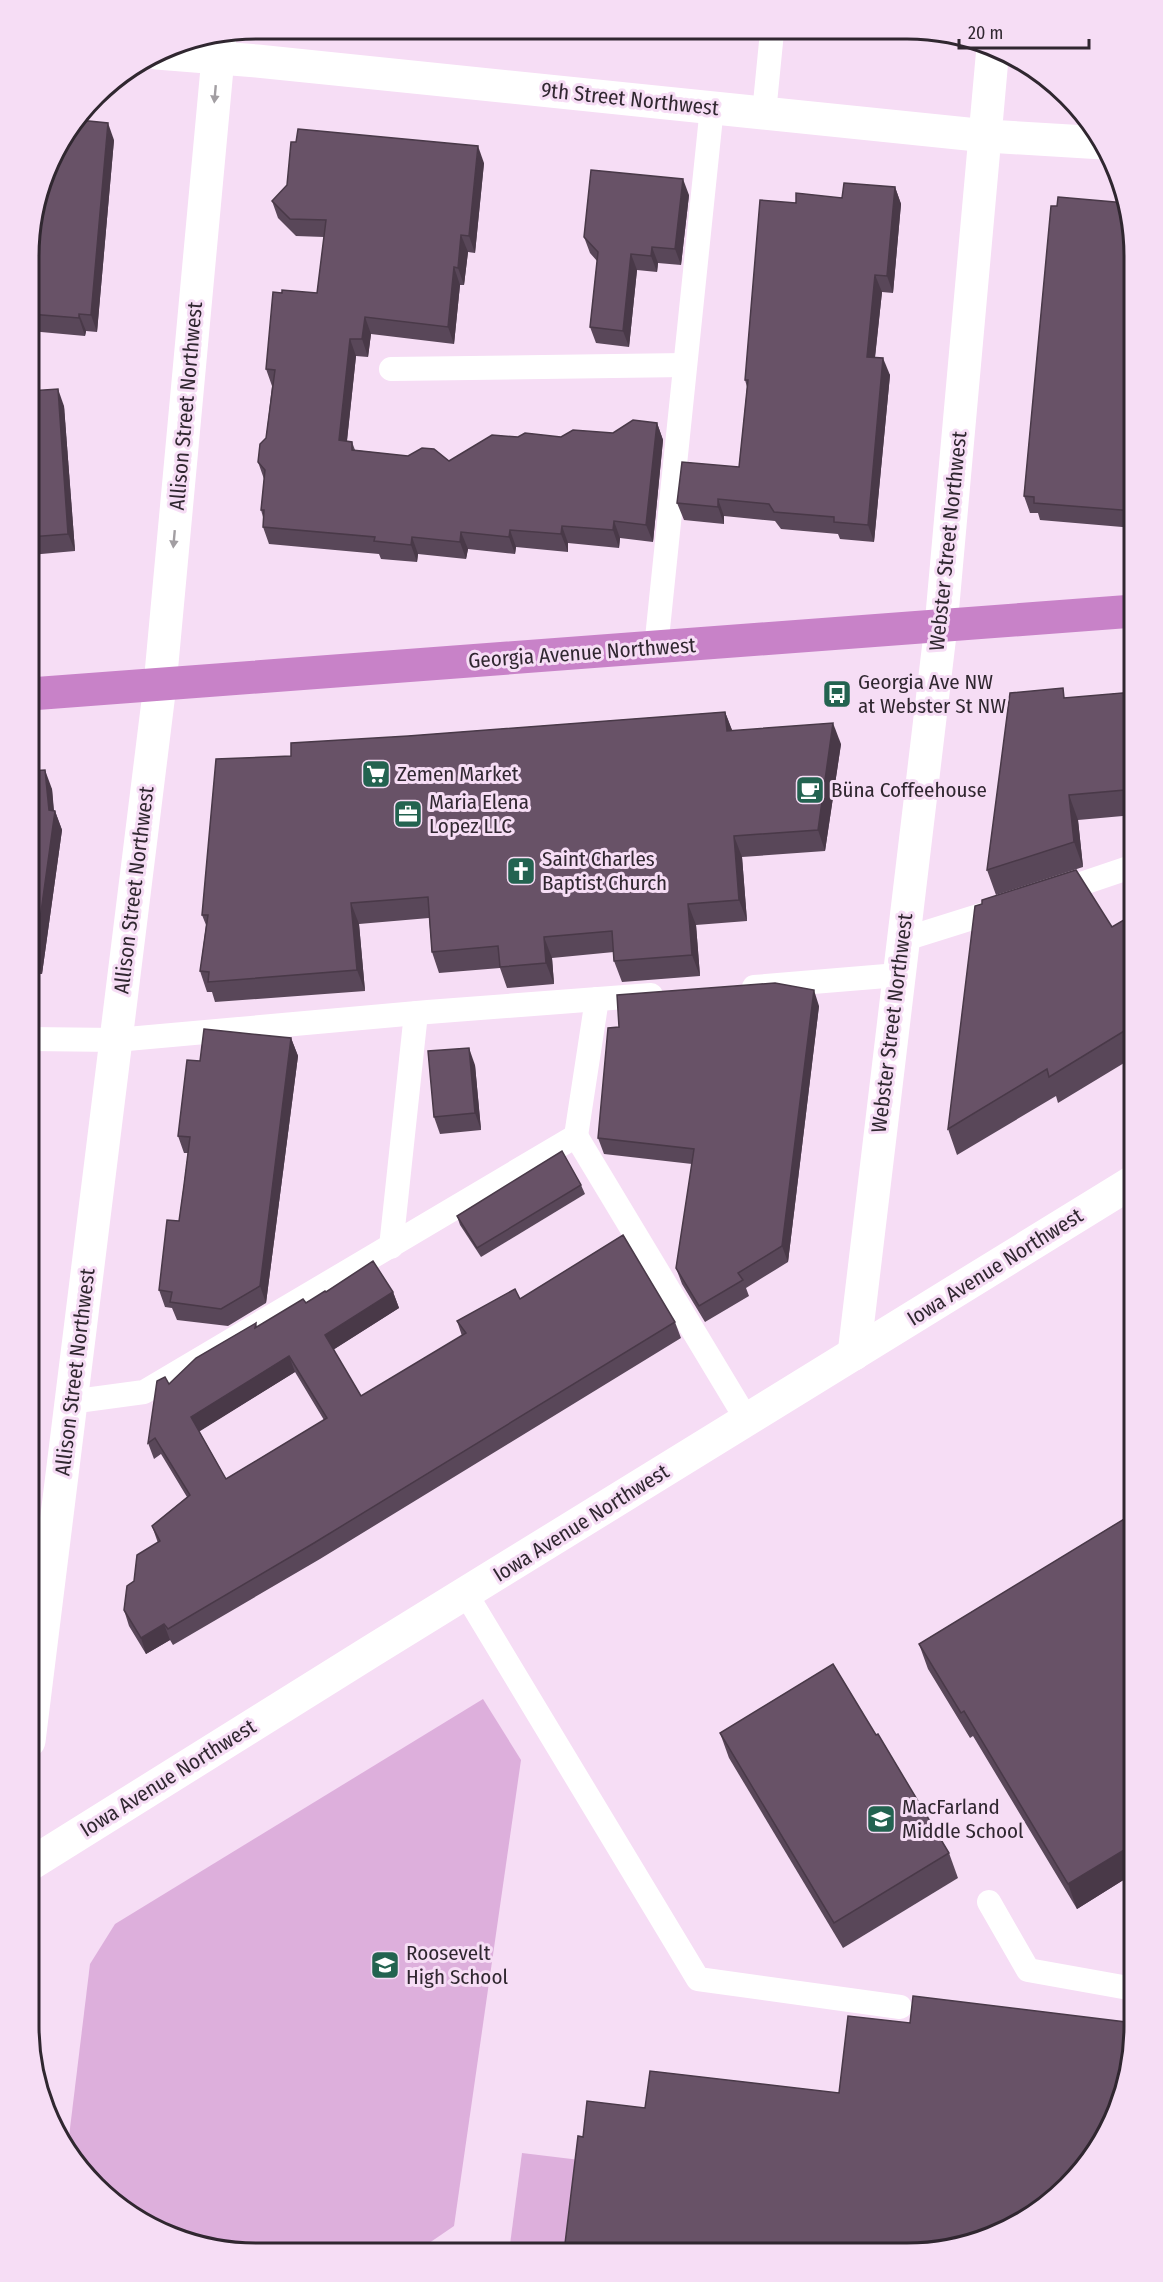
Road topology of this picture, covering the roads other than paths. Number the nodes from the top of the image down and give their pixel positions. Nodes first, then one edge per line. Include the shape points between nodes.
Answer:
1 (771, 39) edge
2 (219, 47) edge
3 (189, 50) edge
4 (992, 57) edge
5 (712, 107) junction
6 (764, 113) junction
7 (987, 136) junction
8 (1091, 142) edge
9 (685, 365) junction
10 (391, 369) dead end
11 (1124, 612) edge
12 (941, 626) junction
13 (656, 648) junction
14 (160, 686) junction
15 (39, 693) edge
16 (1124, 869) edge
17 (902, 940) junction
18 (898, 975) junction
19 (736, 988) edge
20 (678, 993) edge
21 (597, 999) junction
22 (416, 1013) junction
23 (39, 1039) edge
24 (116, 1040) junction
25 (576, 1136) junction
26 (1124, 1187) edge
27 (391, 1246) junction
28 (854, 1354) junction
29 (70, 1402) junction
30 (747, 1420) junction
31 (466, 1594) junction
32 (39, 1658) edge
33 (39, 1859) edge
34 (989, 1902) dead end
35 (1124, 1987) edge
36 (900, 2007) dead end

1 - 6 lane
2 - 3 street, 9th Street Northwest
2 - 5 street, 9th Street Northwest
2 -> 14 street, Allison Street Northwest
4 - 7 street, Webster Street Northwest
5 - 6 street, 9th Street Northwest
5 - 9 lane
6 - 7 street, 9th Street Northwest
7 - 8 street, 9th Street Northwest
7 - 12 street, Webster Street Northwest
9 - 10 lane
9 - 13 lane
11 - 12 highway, Georgia Avenue Northwest
12 - 13 highway, Georgia Avenue Northwest
12 - 17 street, Webster Street Northwest
13 - 14 highway, Georgia Avenue Northwest
14 - 15 highway, Georgia Avenue Northwest
14 - 24 street, Allison Street Northwest
16 - 17 lane
17 - 18 street, Webster Street Northwest
18 - 19 lane
18 - 28 street, Webster Street Northwest
20 - 21 lane
21 - 22 lane
21 - 25 lane
22 - 24 lane
22 - 27 lane
23 - 24 lane
24 - 29 street, Allison Street Northwest
25 - 27 lane
25 - 30 lane
26 - 28 street, Iowa Avenue Northwest
27 - 29 lane via 144,1392
28 - 30 street, Iowa Avenue Northwest
29 - 32 street, Allison Street Northwest
30 - 31 street, Iowa Avenue Northwest
31 - 33 street, Iowa Avenue Northwest
31 - 36 lane via 698,1979
34 - 35 lane via 1028,1970

